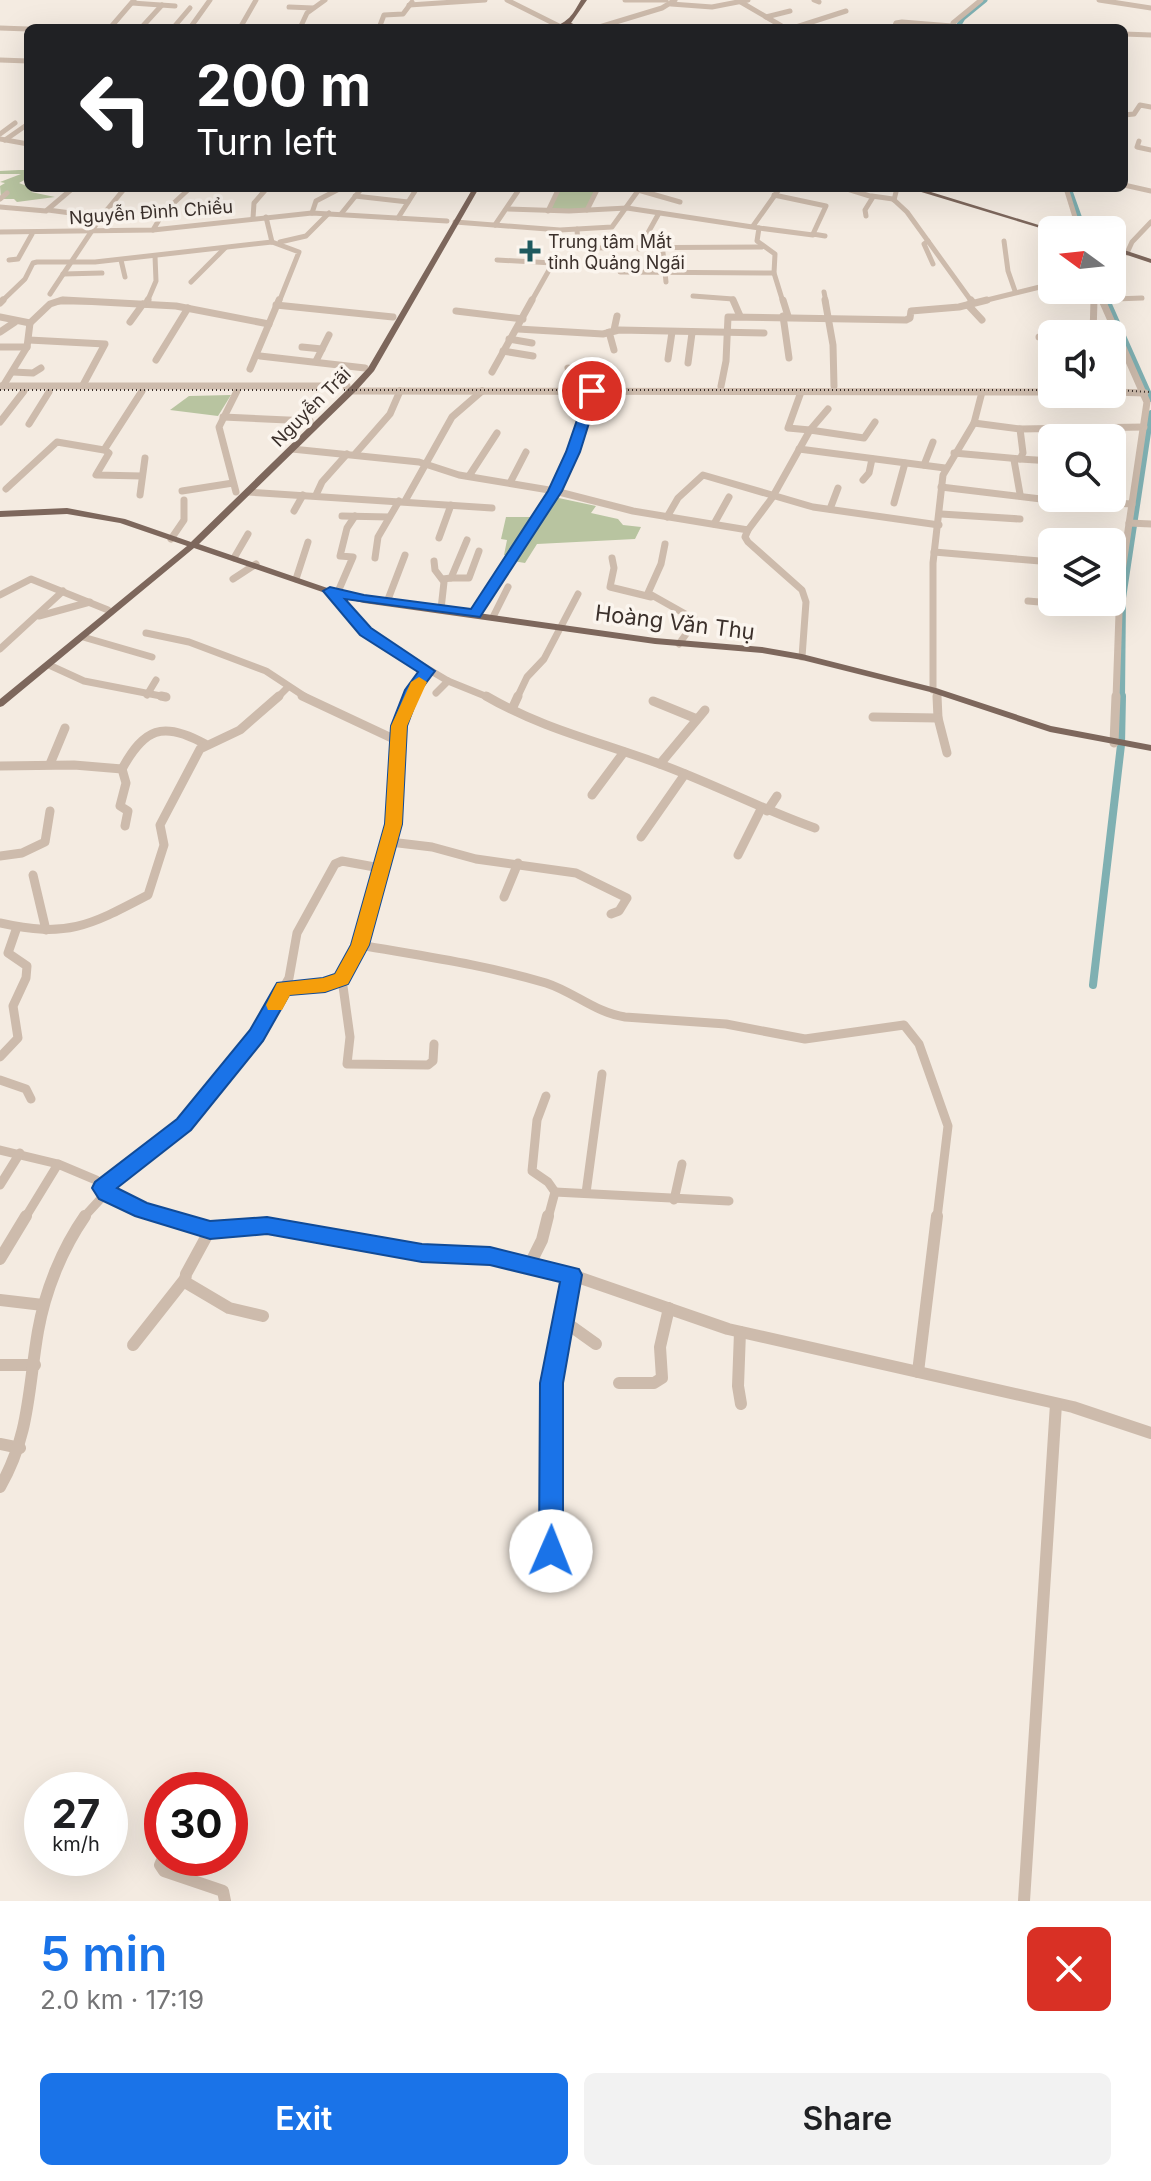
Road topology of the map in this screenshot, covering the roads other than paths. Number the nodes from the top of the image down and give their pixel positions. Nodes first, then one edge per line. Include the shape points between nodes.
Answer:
1 (210, 0) edge
2 (256, 0) edge
3 (325, 0) edge
4 (485, 0) edge
5 (507, 0) edge
6 (587, 0) edge
7 (625, 0) edge
8 (748, 0) edge
9 (981, 0) edge
10 (1099, 0) edge
11 (670, 1) edge
12 (738, 1) edge
13 (133, 2) edge
14 (411, 3) edge
15 (162, 5) junction
16 (175, 6) dead end
17 (289, 7) dead end
18 (190, 8) dead end
19 (313, 8) junction
20 (1151, 8) edge
21 (790, 11) dead end
22 (846, 11) dead end
23 (934, 14) dead end
24 (766, 17) junction
25 (114, 24) edge
26 (145, 24) edge
27 (176, 24) edge
28 (193, 24) edge
29 (242, 24) edge
30 (303, 24) edge
31 (381, 24) edge
32 (556, 24) edge
33 (564, 24) edge
34 (579, 24) edge
35 (607, 24) edge
36 (778, 24) edge
37 (805, 24) edge
38 (930, 24) edge
39 (955, 24) edge
40 (0, 28) edge
41 (24, 29) edge
42 (1128, 34) edge
43 (1136, 34) junction
44 (1151, 35) edge
45 (1138, 42) dead end
46 (0, 60) edge
47 (24, 61) edge
48 (1151, 107) edge
49 (1128, 115) edge
50 (15, 123) dead end
51 (24, 126) edge
52 (2, 137) edge
53 (1139, 141) dead end
54 (24, 143) edge
55 (1151, 150) edge
56 (1128, 186) edge
57 (1151, 191) edge
58 (68, 192) edge
59 (122, 192) edge
60 (186, 192) edge
61 (264, 192) edge
62 (335, 192) edge
63 (358, 192) edge
64 (414, 192) edge
65 (467, 192) edge
66 (473, 192) edge
67 (518, 192) edge
68 (557, 192) edge
69 (596, 192) edge
70 (637, 192) edge
71 (648, 192) edge
72 (777, 192) edge
73 (858, 192) edge
74 (896, 192) edge
75 (924, 192) edge
76 (1067, 192) edge
77 (7, 193) dead end
78 (774, 195) junction
79 (355, 196) junction
80 (872, 196) junction
81 (0, 199) edge
82 (894, 200) junction
83 (408, 202) junction
84 (680, 202) dead end
85 (809, 202) junction
86 (0, 207) edge
87 (627, 208) junction
88 (508, 209) junction
89 (48, 210) junction
90 (587, 210) junction
91 (548, 211) junction
92 (312, 213) junction
93 (329, 213) junction
94 (659, 213) junction
95 (803, 213) dead end
96 (341, 214) junction
97 (866, 216) dead end
98 (1075, 216) edge
99 (101, 217) junction
100 (266, 217) junction
101 (253, 218) junction
102 (398, 218) junction
103 (451, 222) junction
104 (1151, 222) edge
105 (495, 225) junction
106 (1038, 226) edge
107 (756, 227) junction
108 (577, 229) junction
109 (153, 230) junction
110 (0, 232) edge
111 (92, 232) junction
112 (661, 233) dead end
113 (32, 234) junction
114 (813, 235) junction
115 (825, 236) dead end
116 (928, 241) junction
117 (1004, 241) dead end
118 (274, 242) junction
119 (762, 247) junction
120 (225, 248) junction
121 (663, 248) junction
122 (639, 249) junction
123 (1127, 253) joint
124 (155, 256) junction
125 (9, 260) dead end
126 (121, 260) junction
127 (497, 260) dead end
128 (1151, 261) edge
129 (71, 262) junction
130 (933, 264) dead end
131 (620, 272) dead end
132 (665, 272) junction
133 (102, 273) dead end
134 (774, 273) junction
135 (63, 274) junction
136 (125, 277) dead end
137 (191, 282) dead end
138 (666, 282) dead end
139 (0, 287) edge
140 (1038, 287) edge
141 (14, 289) junction
142 (1015, 291) junction
143 (824, 292) dead end
144 (50, 294) dead end
145 (693, 296) dead end
146 (407, 298) junction
147 (1142, 298) dead end
148 (1126, 299) edge
149 (0, 303) edge
150 (145, 304) junction
151 (971, 304) junction
152 (1108, 304) edge
153 (276, 305) junction
154 (188, 308) junction
155 (456, 311) dead end
156 (617, 316) dead end
157 (740, 316) junction
158 (786, 316) junction
159 (0, 317) edge
160 (393, 317) junction
161 (827, 317) junction
162 (523, 319) junction
163 (982, 320) dead end
164 (15, 322) junction
165 (130, 322) dead end
166 (30, 323) junction
167 (269, 324) junction
168 (518, 329) junction
169 (612, 331) junction
170 (0, 332) edge
171 (672, 332) junction
172 (692, 333) junction
173 (729, 333) junction
174 (764, 333) dead end
175 (329, 335) dead end
176 (509, 339) junction
177 (532, 343) dead end
178 (28, 344) junction
179 (0, 347) edge
180 (302, 347) dead end
181 (322, 349) junction
182 (614, 350) dead end
183 (503, 351) junction
184 (260, 356) junction
185 (533, 356) dead end
186 (789, 358) dead end
187 (668, 359) dead end
188 (156, 360) dead end
189 (316, 361) junction
190 (688, 363) dead end
191 (41, 368) dead end
192 (365, 368) junction
193 (568, 368) dead end
194 (250, 369) dead end
195 (13, 372) junction
196 (492, 372) dead end
197 (83, 385) junction
198 (721, 386) junction
199 (834, 386) junction
200 (1, 388) edge
201 (349, 388) junction
202 (588, 388) junction
203 (1143, 389) junction
204 (1038, 390) edge
205 (1038, 390) edge
206 (1126, 390) edge
207 (24, 391) junction
208 (142, 391) junction
209 (237, 391) junction
210 (400, 391) junction
211 (482, 391) junction
212 (49, 392) junction
213 (801, 392) junction
214 (982, 392) junction
215 (828, 409) dead end
216 (223, 417) junction
217 (310, 421) junction
218 (0, 422) edge
219 (875, 422) dead end
220 (974, 423) junction
221 (29, 424) dead end
222 (1144, 427) junction
223 (1020, 429) junction
224 (810, 430) junction
225 (497, 433) dead end
226 (933, 442) dead end
227 (292, 449) junction
228 (799, 449) junction
229 (104, 450) junction
230 (526, 452) dead end
231 (954, 453) junction
232 (351, 454) junction
233 (981, 457) junction
234 (145, 458) dead end
235 (872, 459) junction
236 (1017, 459) junction
237 (1038, 460) edge
238 (905, 463) junction
239 (428, 465) junction
240 (924, 465) junction
241 (945, 468) junction
242 (980, 469) dead end
243 (142, 476) junction
244 (258, 476) junction
245 (469, 476) junction
246 (863, 480) dead end
247 (233, 483) junction
248 (510, 483) junction
249 (941, 487) junction
250 (838, 488) dead end
251 (6, 489) dead end
252 (555, 491) junction
253 (236, 492) junction
254 (248, 492) junction
255 (1020, 494) junction
256 (140, 495) dead end
257 (303, 495) junction
258 (316, 495) junction
259 (1038, 496) edge
260 (729, 497) dead end
261 (772, 498) junction
262 (402, 501) junction
263 (894, 503) dead end
264 (1126, 504) edge
265 (1132, 504) junction
266 (451, 505) junction
267 (492, 508) dead end
268 (830, 509) junction
269 (294, 511) dead end
270 (0, 514) edge
271 (941, 514) junction
272 (342, 516) dead end
273 (355, 516) junction
274 (389, 517) junction
275 (667, 517) junction
276 (1020, 519) dead end
277 (1129, 523) junction
278 (714, 524) junction
279 (1151, 524) edge
280 (939, 525) junction
281 (748, 530) junction
282 (248, 534) dead end
283 (439, 538) dead end
284 (171, 539) junction
285 (467, 540) dead end
286 (308, 542) dead end
287 (665, 544) dead end
288 (189, 545) junction
289 (1126, 549) edge
290 (479, 551) dead end
291 (934, 552) junction
292 (405, 555) dead end
293 (234, 558) junction
294 (375, 558) dead end
295 (612, 558) dead end
296 (499, 559) dead end
297 (434, 561) dead end
298 (1038, 561) edge
299 (256, 564) junction
300 (500, 575) junction
301 (233, 579) dead end
302 (296, 579) junction
303 (447, 579) junction
304 (63, 591) junction
305 (509, 591) dead end
306 (333, 592) junction
307 (578, 594) dead end
308 (0, 595) edge
309 (653, 597) junction
310 (1028, 601) dead end
311 (90, 602) junction
312 (387, 602) junction
313 (1038, 602) edge
314 (441, 609) junction
315 (110, 611) junction
316 (475, 614) junction
317 (39, 616) junction
318 (1119, 616) edge
319 (493, 617) junction
320 (562, 626) junction
321 (146, 633) dead end
322 (83, 637) junction
323 (679, 644) junction
324 (0, 649) edge
325 (152, 657) dead end
326 (802, 657) junction
327 (49, 665) junction
328 (427, 671) junction
329 (156, 680) dead end
330 (448, 681) junction
331 (288, 687) junction
332 (935, 691) junction
333 (436, 693) dead end
334 (147, 695) junction
335 (0, 696) edge
336 (166, 697) dead end
337 (653, 701) dead end
338 (0, 704) edge
339 (512, 709) junction
340 (705, 710) dead end
341 (873, 717) dead end
342 (938, 718) junction
343 (697, 719) junction
344 (65, 728) dead end
345 (398, 741) junction
346 (1114, 743) junction
347 (205, 744) junction
348 (1151, 748) edge
349 (624, 752) junction
350 (947, 753) dead end
351 (50, 764) junction
352 (660, 764) junction
353 (0, 766) edge
354 (122, 769) junction
355 (685, 774) junction
356 (592, 795) dead end
357 (777, 796) dead end
358 (764, 810) junction
359 (50, 811) dead end
360 (125, 826) dead end
361 (815, 828) dead end
362 (641, 837) dead end
363 (390, 842) junction
364 (738, 855) dead end
365 (0, 856) edge
366 (518, 863) junction
367 (380, 868) junction
368 (33, 875) dead end
369 (504, 897) dead end
370 (611, 914) dead end
371 (0, 923) edge
372 (17, 927) junction
373 (46, 930) junction
374 (360, 945) junction
375 (4, 957) edge
376 (342, 979) junction
377 (284, 988) junction
378 (434, 1044) dead end
379 (0, 1057) edge
380 (602, 1074) dead end
381 (0, 1080) edge
382 (546, 1096) dead end
383 (31, 1099) dead end
384 (0, 1150) edge
385 (20, 1153) junction
386 (58, 1164) junction
387 (682, 1164) dead end
388 (0, 1185) edge
389 (104, 1190) junction
390 (555, 1192) junction
391 (586, 1193) junction
392 (674, 1200) junction
393 (729, 1201) dead end
394 (210, 1230) junction
395 (0, 1259) edge
396 (530, 1264) junction
397 (572, 1275) junction
398 (185, 1279) junction
399 (0, 1300) edge
400 (43, 1305) junction
401 (669, 1308) junction
402 (263, 1316) dead end
403 (561, 1319) junction
404 (740, 1332) junction
405 (596, 1344) dead end
406 (133, 1345) dead end
407 (0, 1365) edge
408 (35, 1365) junction
409 (918, 1372) junction
410 (619, 1383) dead end
411 (741, 1404) dead end
412 (1056, 1404) junction
413 (1151, 1433) edge
414 (0, 1444) edge
415 (20, 1448) junction
416 (0, 1487) edge
417 (551, 1582) dead end
418 (179, 1876) edge
419 (225, 1901) edge
420 (1024, 1901) edge

1 - 28 street
2 - 29 street
3 - 19 street
4 - 14 street
5 - 32 street
6 - 33 main road
6 - 34 main road
7 - 11 street
8 - 12 street
9 - 39 street
10 - 20 street
11 - 12 street via 712,7
11 - 35 street
12 - 24 street
13 - 15 street
13 - 25 street
14 - 31 street via 403,14 384,15
15 - 16 street
15 - 26 street
17 - 19 street
18 - 27 street
19 - 30 street
21 - 24 street
22 - 37 street
23 - 38 street
24 - 36 street
40 - 41 street
42 - 43 street
43 - 44 street
43 - 45 street
46 - 47 street
48 - 49 street via 1140,105
50 - 52 street
51 - 52 street
52 - 54 street
53 - 55 street via 1137,147
56 - 57 street
58 - 89 street
59 - 99 street
60 - 109 street
61 - 101 street via 254,203
62 - 92 street via 318,200
63 - 79 street
64 - 83 street
65 - 103 main road, Nguyễn Trãi
66 - 103 main road, Nguyễn Trãi
67 - 88 street
68 - 91 street
69 - 90 street
70 - 87 street
71 - 84 street
72 - 78 street
73 - 80 street
74 - 82 street
75 - 106 main road
76 - 98 street
77 - 81 street
78 - 85 street
78 - 107 street
79 - 83 street
79 - 96 street
80 - 82 street
80 - 97 street
82 - 116 street
83 - 102 street
85 - 95 street
85 - 114 street via 827,206
86 - 89 street
87 - 90 street
87 - 94 street
87 - 108 street, Nguyễn Đình Chiểu via 612,227
88 - 91 street
88 - 105 street
89 - 99 street
90 - 91 street
92 - 93 street, Nguyễn Đình Chiểu
92 - 100 street, Nguyễn Đình Chiểu
93 - 96 street, Nguyễn Đình Chiểu
93 - 118 street via 303,237
94 - 107 street
94 - 122 street
96 - 102 street, Nguyễn Đình Chiểu
99 - 111 street
100 - 101 street, Nguyễn Đình Chiểu
100 - 118 street
101 - 109 street, Nguyễn Đình Chiểu
102 - 103 street, Nguyễn Đình Chiểu
103 - 105 street, Nguyễn Đình Chiểu
103 - 146 main road, Nguyễn Trãi
104 - 123 street
105 - 108 street, Nguyễn Đình Chiểu
107 - 114 street
107 - 119 street
108 - 122 street via 582,248
109 - 111 street, Nguyễn Đình Chiểu
110 - 113 street, Nguyễn Đình Chiểu
111 - 113 street, Nguyễn Đình Chiểu
111 - 129 street
112 - 121 street
113 - 125 street via 18,259
114 - 115 street
116 - 130 street via 924,244
116 - 151 street
117 - 142 street
118 - 120 street
118 - 153 street via 299,252
119 - 121 street
119 - 134 street via 775,254
120 - 124 street
120 - 137 street
121 - 122 street
121 - 132 street
123 - 128 main road
124 - 126 street
124 - 150 street via 156,281
126 - 129 street
126 - 136 street
127 - 162 street via 553,262
129 - 135 street
129 - 141 street via 33,263
131 - 132 street
132 - 134 street
132 - 138 street
133 - 135 street
134 - 158 street
135 - 144 street
139 - 141 street
140 - 142 street
141 - 149 street
142 - 151 street
143 - 161 street
145 - 157 street via 733,299
146 - 160 main road, Nguyễn Trãi
146 - 201 main road, Nguyễn Trãi via 371,369
147 - 148 street
150 - 154 street
150 - 165 street
150 - 166 street via 62,300
151 - 161 street via 911,311 906,320
151 - 163 street
152 - 203 street
153 - 160 street
153 - 167 street
154 - 167 street
154 - 188 street
155 - 162 street
156 - 169 street
157 - 158 street
157 - 173 street via 728,317
158 - 161 street
158 - 186 street
159 - 164 street
160 - 192 main road, Nguyễn Trãi
161 - 199 street
162 - 168 street
164 - 166 street
164 - 170 street
166 - 178 street
167 - 184 street
168 - 169 street
168 - 176 street
169 - 171 street
169 - 182 street
171 - 172 street
171 - 187 street
172 - 173 street
172 - 190 street
173 - 174 street
173 - 198 street
175 - 181 street
176 - 177 street
176 - 183 street
178 - 179 street
178 - 195 street
178 - 197 street via 106,345
180 - 181 street
181 - 189 street
183 - 185 street
183 - 196 street
184 - 189 street
184 - 194 street
189 - 192 street
191 - 195 street
192 - 201 main road, Nguyễn Trãi
193 - 202 street via 583,376
195 - 200 street
197 - 200 street
197 - 201 street
198 - 199 street
198 - 202 street
199 - 204 street
200 - 207 street
201 - 202 street
201 - 209 street
201 - 210 street
201 - 217 main road, Nguyễn Trãi
201 - 227 main road, Nguyễn Trãi
202 - 211 street
202 - 213 street
202 - 252 street via 573,452
203 - 206 street
203 - 222 street
205 - 214 street
207 - 212 street
207 - 218 street
208 - 209 street
208 - 212 street
208 - 229 street
209 - 216 street
210 - 211 street
210 - 232 street via 390,414
211 - 239 street via 452,417
212 - 221 street
213 - 214 street
213 - 224 street via 788,428
214 - 220 street
215 - 224 street
216 - 217 street
216 - 247 street via 219,427
217 - 244 main road, Nguyễn Trãi
219 - 224 street via 864,438
220 - 223 street
220 - 231 street
222 - 223 street
222 - 265 street
223 - 236 street via 1023,453
224 - 228 street
225 - 245 street
226 - 240 street
227 - 232 street
227 - 244 main road, Nguyễn Trãi
228 - 235 street
228 - 261 street
229 - 243 street via 109,453 96,475
229 - 251 street via 57,442
230 - 248 street
231 - 233 street
231 - 241 street
232 - 239 street
232 - 258 street
233 - 236 street
233 - 242 street
234 - 243 street
235 - 238 street
235 - 246 street
236 - 237 street
236 - 255 street
238 - 240 street
238 - 263 street
239 - 245 street
239 - 262 street
240 - 241 street
241 - 249 street
243 - 256 street
244 - 253 main road, Nguyễn Trãi
244 - 254 main road, Nguyễn Trãi
245 - 248 street
247 - 253 street
247 - 284 street via 183,496 184,520
248 - 252 street
249 - 255 street
249 - 271 street
250 - 268 street
252 - 275 street
252 - 300 street
253 - 288 main road, Nguyễn Trãi
254 - 257 street
254 - 288 main road, Nguyễn Trãi
255 - 259 street
257 - 258 street
257 - 269 street
258 - 262 street
260 - 278 street
261 - 268 street
261 - 275 street via 730,479 700,475
261 - 281 street
262 - 266 street
262 - 274 street
264 - 265 street
265 - 277 street
266 - 267 street
266 - 283 street
268 - 280 street
270 - 284 main road, Hoàng Văn Thụ via 67,511 122,521
271 - 276 street
271 - 280 street
272 - 273 street
273 - 274 street
273 - 306 street via 340,556 353,557
274 - 294 street
275 - 278 street
277 - 279 street
277 - 289 street
278 - 281 street
280 - 291 street
281 - 326 street via 748,542 802,590
282 - 293 street
284 - 288 main road, Hoàng Văn Thụ
285 - 303 street via 462,559
286 - 302 street
287 - 309 street via 648,591
288 - 293 main road, Hoàng Văn Thụ
288 - 315 main road
290 - 303 street via 469,578
291 - 298 street
291 - 332 street
292 - 312 street
293 - 299 main road, Hoàng Văn Thụ
295 - 309 street via 610,587
296 - 300 street via 504,560 496,574
297 - 303 street via 435,570
299 - 301 street
299 - 302 main road, Hoàng Văn Thụ
300 - 316 street
302 - 306 main road, Hoàng Văn Thụ
303 - 314 street
304 - 308 street via 31,579
304 - 311 street
304 - 317 street
305 - 319 street
306 - 312 main road, Hoàng Văn Thụ
306 - 328 street via 366,632
307 - 320 street
309 - 323 street via 696,620
310 - 313 street
311 - 315 street
311 - 317 street
312 - 314 main road, Hoàng Văn Thụ
314 - 316 main road, Hoàng Văn Thụ
315 - 322 main road
315 - 335 main road
316 - 319 main road, Hoàng Văn Thụ
317 - 324 street
318 - 346 street
319 - 320 main road, Hoàng Văn Thụ
320 - 323 main road, Hoàng Văn Thụ
320 - 339 street
321 - 331 street via 222,653 266,671
322 - 325 street
322 - 327 main road
323 - 326 main road, Hoàng Văn Thụ
326 - 332 main road, Hoàng Văn Thụ
327 - 334 street via 84,681
327 - 338 main road
328 - 330 street
328 - 345 street via 404,711
329 - 334 street
330 - 333 street
330 - 339 street
331 - 345 street
331 - 347 street via 239,730
332 - 342 street
332 - 346 main road, Hoàng Văn Thụ via 1050,729
334 - 336 street
337 - 343 street
339 - 349 street via 524,718
340 - 343 street
341 - 342 street
342 - 350 street
343 - 352 street
344 - 351 street
345 - 363 street
346 - 348 main road, Hoàng Văn Thụ
347 - 354 street via 185,735 148,735
347 - 373 street via 160,825 164,845 148,895 90,926
349 - 352 street
349 - 356 street
351 - 353 street
351 - 354 street
352 - 355 street
354 - 360 street
355 - 358 street
355 - 362 street
357 - 358 street
358 - 361 street
358 - 364 street
359 - 365 street via 45,842
363 - 366 street
363 - 367 street
366 - 369 street
366 - 370 street via 576,873 623,893 626,902
367 - 374 street
367 - 377 street via 335,864 297,933
368 - 373 street
371 - 372 street
372 - 373 street
372 - 375 street
374 - 376 street
374 - 409 street via 549,984 625,1017 739,1026 805,1039 904,1025 919,1044 948,1126
375 - 379 street via 27,966 27,972 13,1006 18,1038
376 - 377 street
376 - 378 street via 350,1037 347,1064 428,1065
377 - 389 street via 257,1036 184,1125
380 - 391 street
381 - 383 street via 26,1089
382 - 390 street via 537,1120 532,1171
384 - 385 street
385 - 386 street
385 - 388 street
386 - 389 street via 96,1180
386 - 395 street
387 - 392 street
389 - 394 street via 142,1210
389 - 400 street via 72,1235
390 - 391 street
390 - 396 street
391 - 392 street
392 - 393 street
394 - 396 street via 267,1225 422,1253
394 - 398 street
396 - 397 street
397 - 401 street
397 - 403 street
398 - 402 street via 229,1308
398 - 406 street
399 - 400 street
400 - 408 street
401 - 404 street
401 - 410 street via 660,1347 662,1378 654,1383
403 - 405 street
403 - 417 street via 551,1383
404 - 409 street
404 - 411 street
407 - 408 street
408 - 415 street via 33,1399
409 - 412 street
412 - 413 street
412 - 420 street
414 - 415 street
415 - 416 street
418 - 419 street via 223,1891

